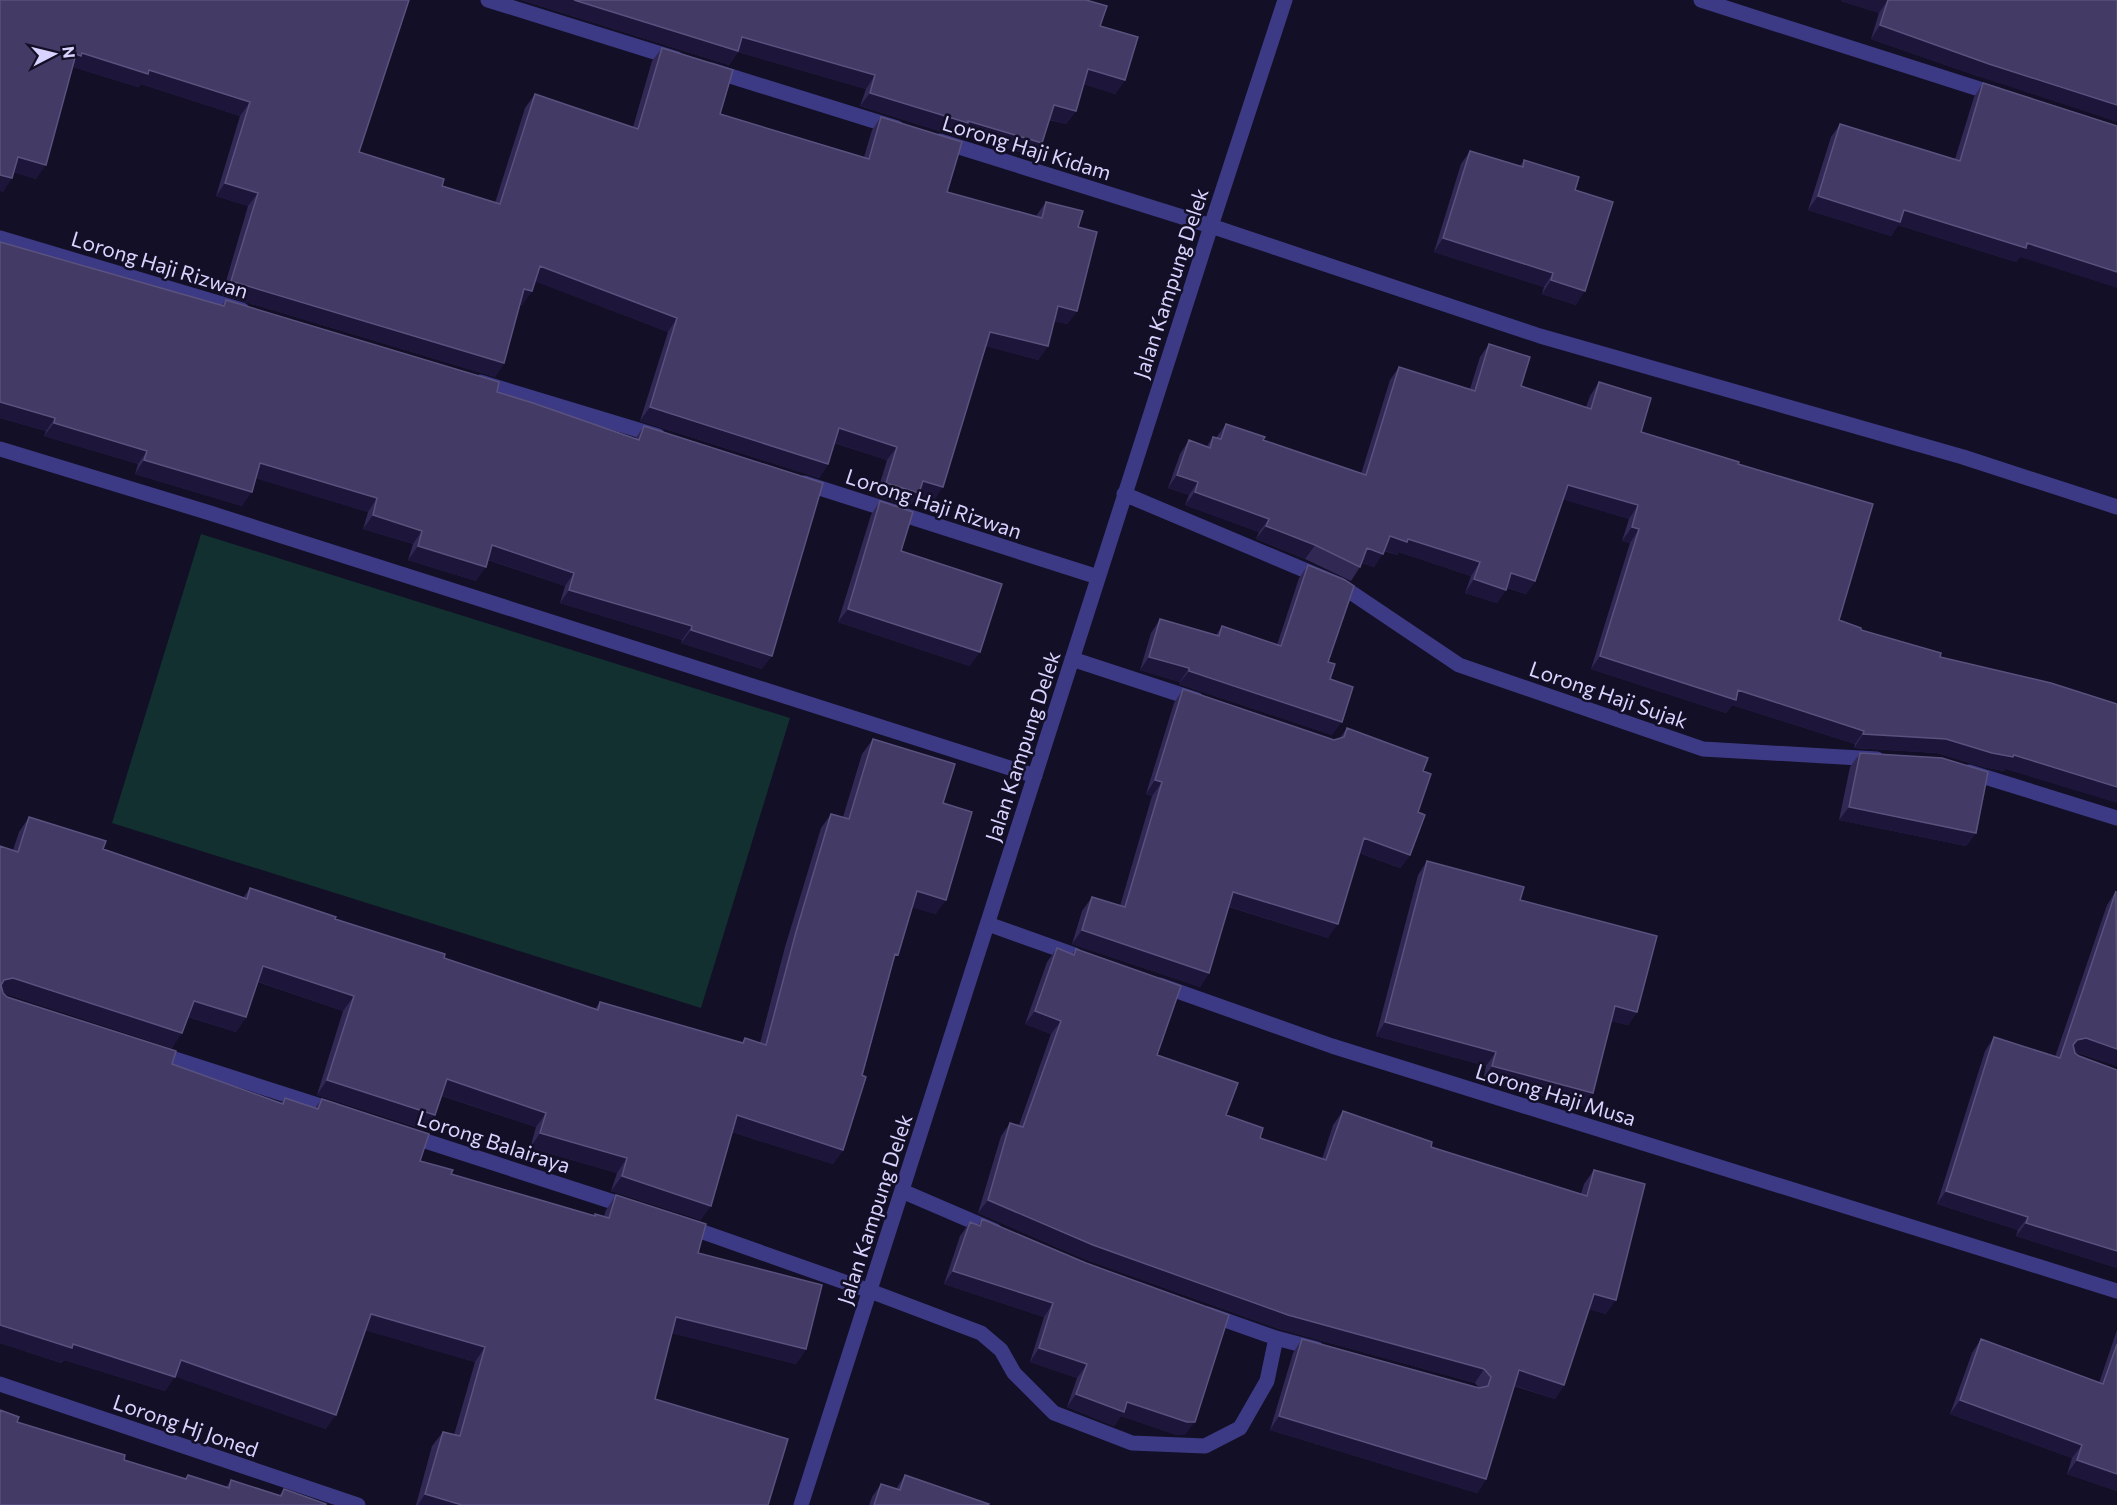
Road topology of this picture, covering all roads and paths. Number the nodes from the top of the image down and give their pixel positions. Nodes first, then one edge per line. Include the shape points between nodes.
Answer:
1 (488, 0) edge
2 (1286, 0) edge
3 (1701, 0) edge
4 (2018, 101) edge
5 (1211, 226) junction
6 (0, 238) edge
7 (251, 314) edge
8 (469, 379) edge
9 (674, 441) edge
10 (0, 449) edge
11 (785, 477) edge
12 (1124, 494) junction
13 (2117, 507) edge
14 (1098, 577) junction
15 (1072, 659) junction
16 (1216, 707) edge
17 (1888, 759) edge
18 (1957, 769) edge
19 (1035, 776) junction
20 (2117, 818) edge
21 (988, 924) junction
22 (1088, 960) edge
23 (1143, 979) edge
24 (147, 1050) edge
25 (350, 1116) edge
26 (395, 1131) edge
27 (902, 1191) junction
28 (643, 1212) edge
29 (677, 1223) edge
30 (1007, 1236) edge
31 (870, 1291) junction
32 (2117, 1291) edge
33 (1193, 1309) edge
34 (1276, 1338) junction
35 (1334, 1354) edge
36 (0, 1384) edge
37 (358, 1505) edge
38 (801, 1505) edge

1 - 5 street, Lorong Haji Kidam
2 - 5 street, Jalan Kampung Delek
3 - 4 street
5 - 12 street, Jalan Kampung Delek
5 - 13 street, Lorong Haji Kidam via 1540,336 1963,458
6 - 7 street, Lorong Haji Rizwan
8 - 9 street
10 - 19 street
11 - 14 street, Lorong Haji Rizwan
12 - 14 street, Jalan Kampung Delek
12 - 17 street, Lorong Haji Sujak via 1340,585 1459,665 1703,749
14 - 15 street, Jalan Kampung Delek
15 - 16 street
15 - 19 street, Jalan Kampung Delek
18 - 20 street
19 - 21 street, Jalan Kampung Delek
21 - 22 street
21 - 27 street, Jalan Kampung Delek
23 - 32 street, Lorong Haji Musa via 1332,1046
24 - 25 street
26 - 28 street, Lorong Balairaya
27 - 30 street
27 - 31 street, Jalan Kampung Delek
29 - 31 street
31 - 34 street via 981,1333 1001,1350 1014,1373 1054,1413 1132,1443 1205,1446 1240,1428 1267,1381
31 - 38 street, Jalan Kampung Delek
33 - 34 street
34 - 35 street
36 - 37 street, Lorong Hj Joned

